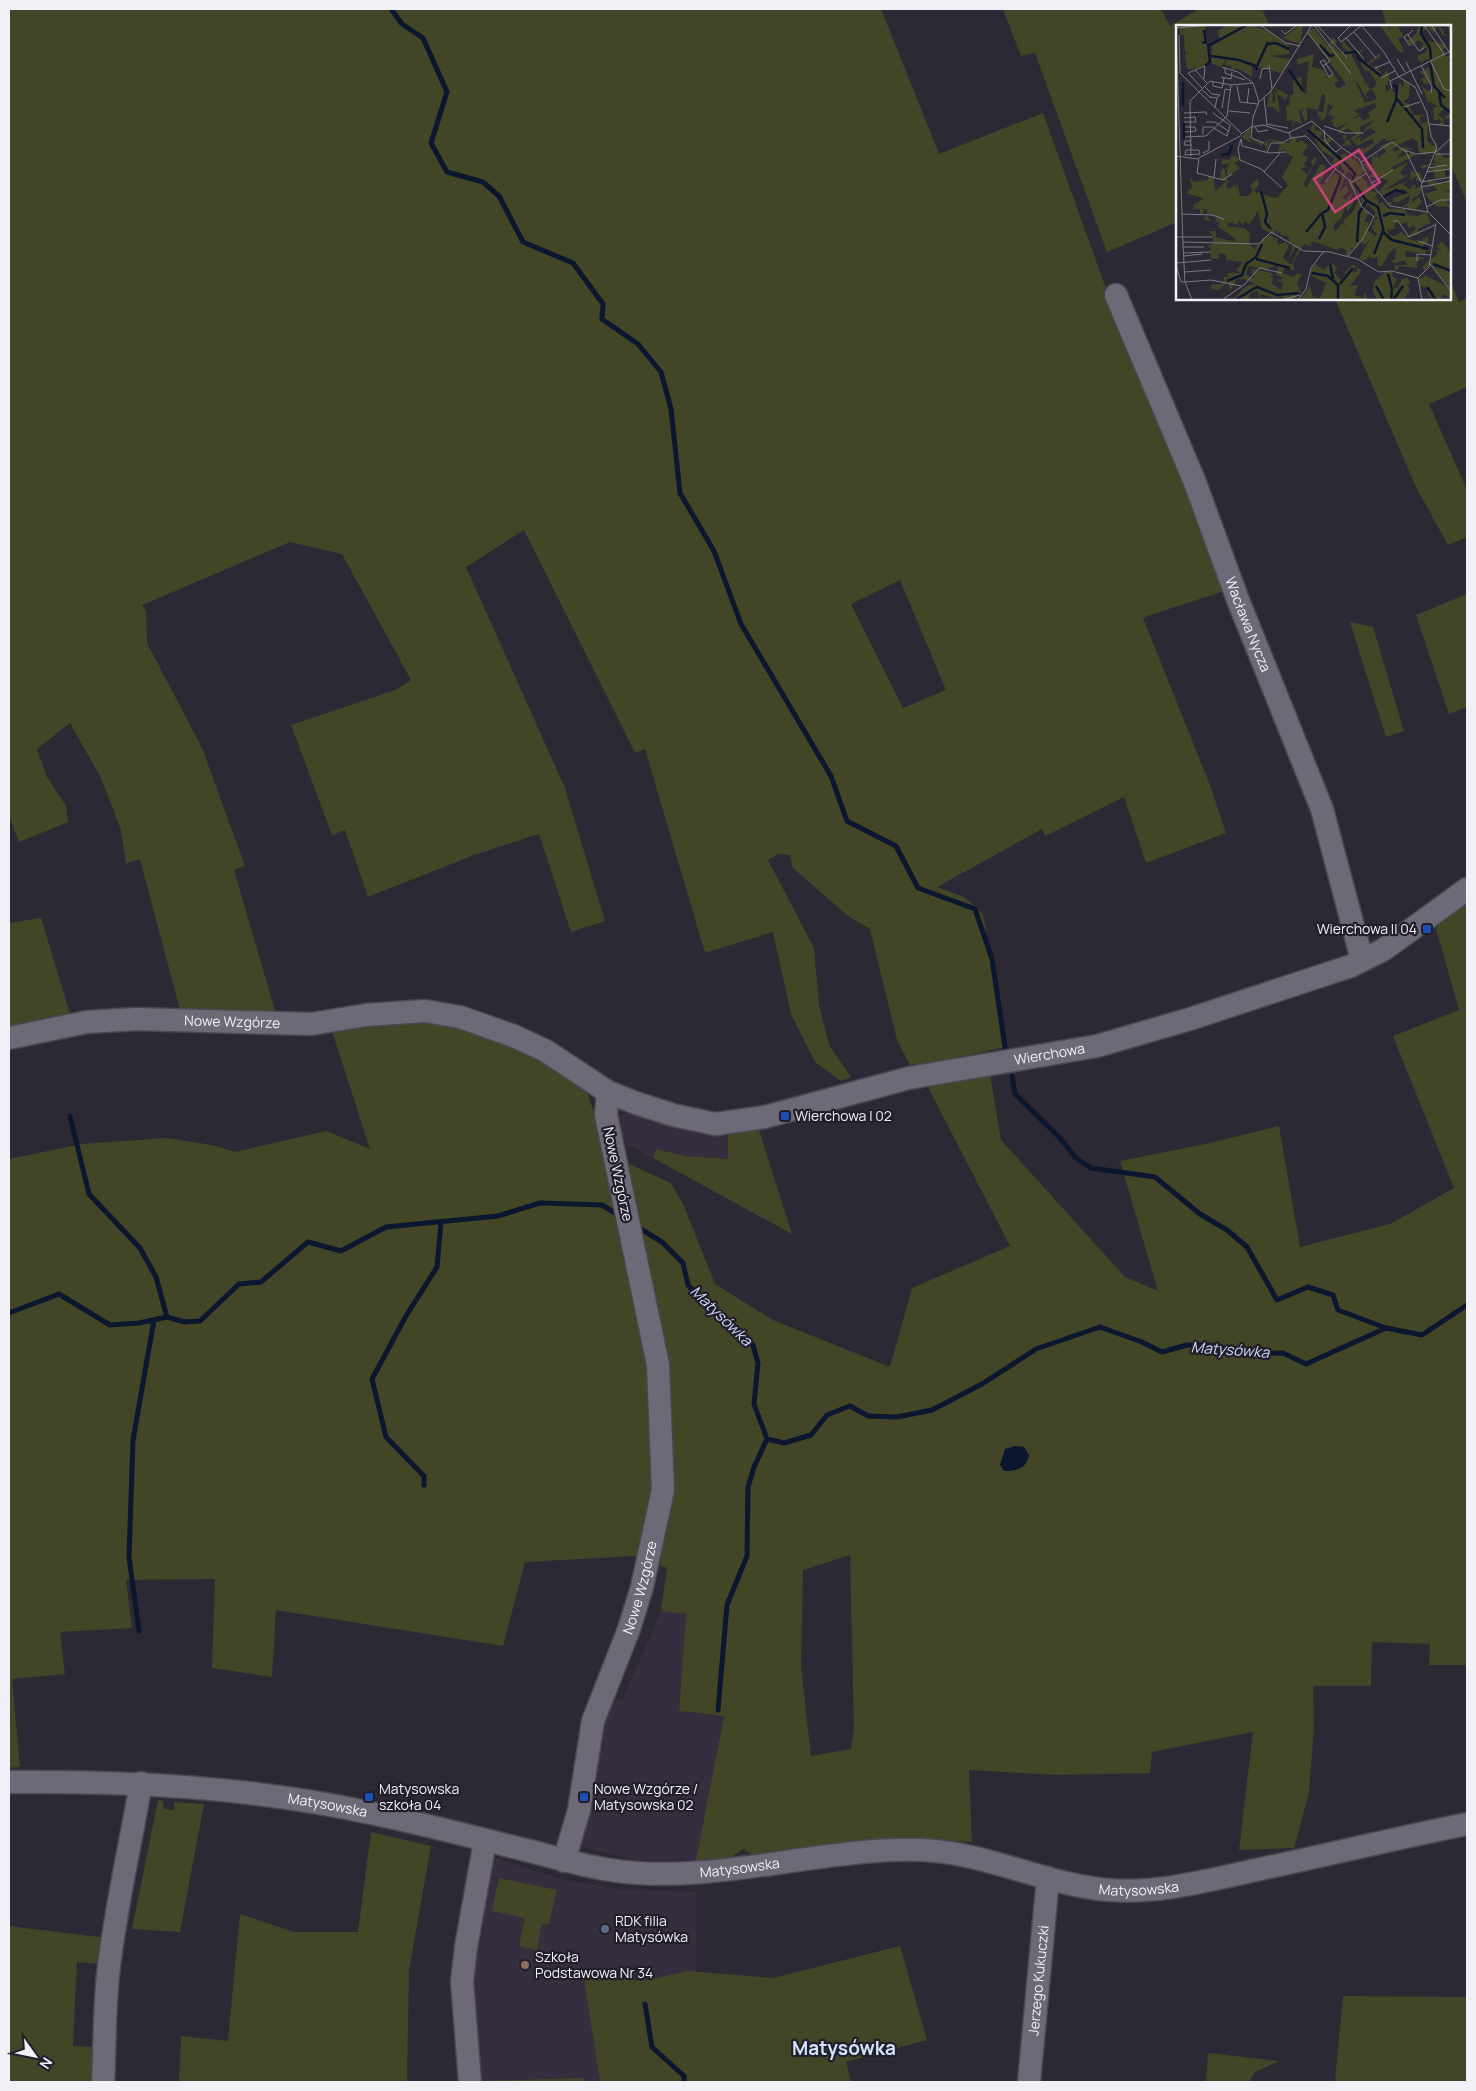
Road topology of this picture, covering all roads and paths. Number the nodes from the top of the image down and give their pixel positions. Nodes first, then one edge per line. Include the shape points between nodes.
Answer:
1 (1116, 295) dead end
2 (1467, 889) edge
3 (1362, 960) junction
4 (9, 1038) edge
5 (608, 1092) junction
6 (9, 1782) edge
7 (141, 1783) junction
8 (1467, 1824) edge
9 (485, 1840) junction
10 (564, 1861) junction
11 (1048, 1878) junction
12 (103, 2082) edge
13 (470, 2082) edge
14 (1029, 2082) edge

1 - 3 street, Wacława Nycza via 1194,480 1238,600 1322,809
2 - 3 street, Wierchowa via 1382,950
3 - 5 street, Wierchowa via 1249,1000 1097,1046 909,1078 765,1116 715,1124 673,1115
4 - 5 street, Nowe Wzgórze via 86,1022 116,1020 311,1024 366,1015 425,1011 460,1017 514,1036 546,1051
5 - 10 street, Nowe Wzgórze via 606,1115 658,1365 663,1490 630,1628 593,1721 579,1810
6 - 7 street, Matysowska
7 - 9 street, Matysowska via 281,1796
7 - 12 street via 108,1974
8 - 11 street, Matysowska via 1181,1885 1143,1890 1109,1890
9 - 10 street, Matysowska
9 - 13 street via 462,1981
10 - 11 street, Matysowska via 614,1871 659,1874 920,1850 993,1861
11 - 14 street, Jerzego Kukuczki

